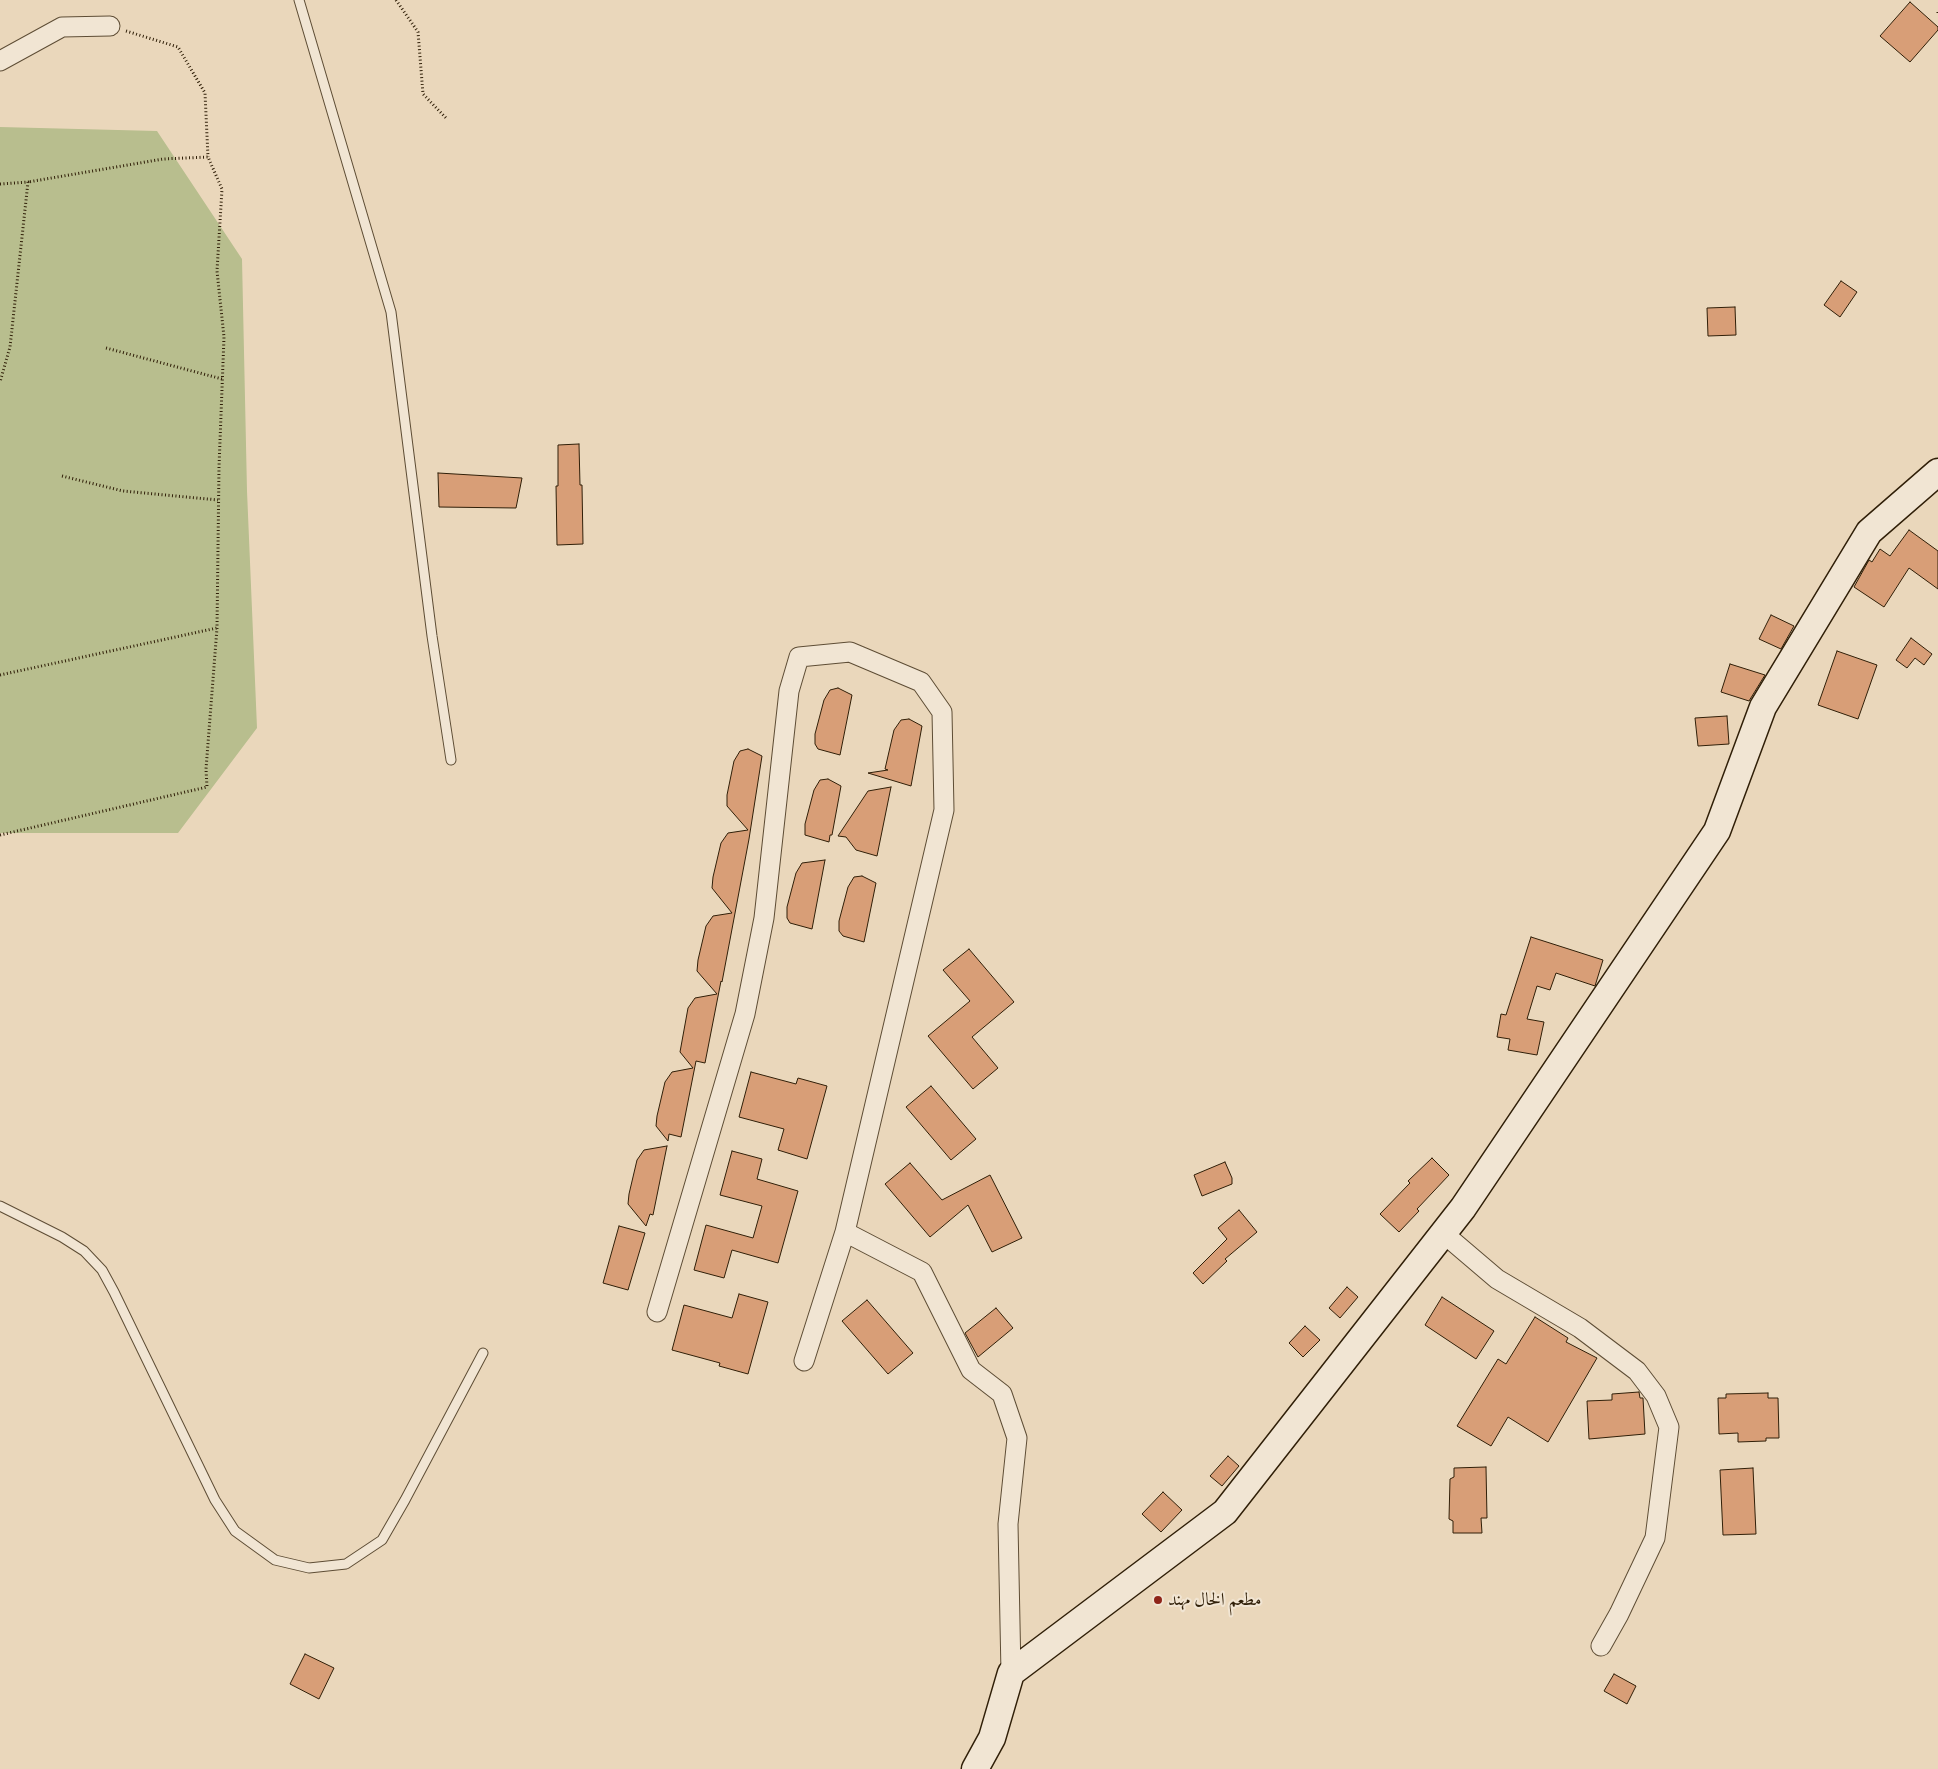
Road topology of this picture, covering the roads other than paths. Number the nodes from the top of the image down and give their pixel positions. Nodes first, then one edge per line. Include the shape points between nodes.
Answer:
1 (299, 0) edge
2 (110, 26) road end
3 (0, 61) edge
4 (1938, 472) edge
5 (451, 760) dead end
6 (0, 1206) edge
7 (845, 1232) junction
8 (1443, 1233) junction
9 (657, 1312) dead end
10 (483, 1353) dead end
11 (804, 1361) dead end
12 (1601, 1646) dead end
13 (1011, 1673) junction
14 (975, 1769) edge

1 - 5 lane via 391,312
2 - 3 street via 62,27
4 - 8 street via 1869,532 1764,707 1717,831
6 - 10 lane via 62,1237 84,1251 102,1270 215,1500 235,1531 275,1560 309,1568 346,1564 382,1540
7 - 9 street via 944,810 942,712 921,682 850,652 799,658 789,691 764,918 745,1014
7 - 11 street
7 - 13 street via 922,1272 971,1370 1002,1394 1017,1438 1008,1524
8 - 12 street via 1497,1279 1580,1328 1637,1371 1656,1396 1669,1427 1655,1538
8 - 13 street via 1225,1512
13 - 14 street via 992,1738

